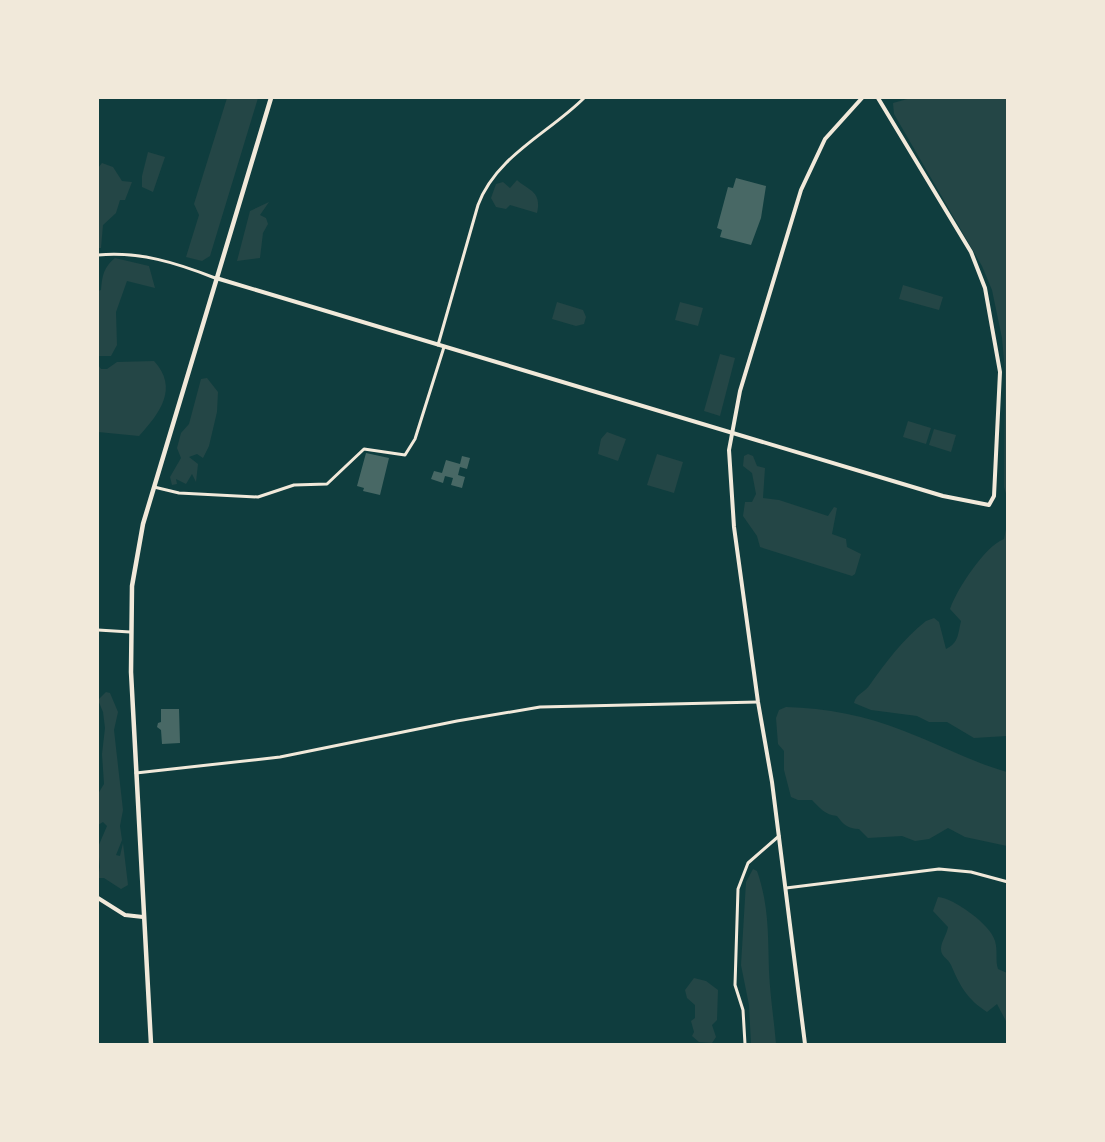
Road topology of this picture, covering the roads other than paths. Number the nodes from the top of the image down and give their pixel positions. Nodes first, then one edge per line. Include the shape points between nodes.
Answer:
1 (271, 98) edge
2 (584, 98) edge
3 (862, 98) edge
4 (878, 98) edge
5 (98, 255) edge
6 (215, 278) junction
7 (438, 345) junction
8 (444, 347) junction
9 (731, 434) junction
10 (154, 487) junction
11 (98, 630) edge
12 (130, 633) junction
13 (758, 702) junction
14 (136, 773) junction
15 (779, 835) junction
16 (1008, 882) edge
17 (786, 888) junction
18 (98, 898) edge
19 (143, 917) junction
20 (151, 1044) edge
21 (745, 1044) edge
22 (805, 1044) edge

1 - 6 main road
2 - 7 street via 488,183 478,205
3 - 9 street via 825,139 801,190 749,358
4 - 9 street via 970,252 985,288 1000,372 993,499 985,506 943,496
5 - 6 street via 137,255
6 - 7 street
6 - 10 main road
7 - 8 street
8 - 9 street
8 - 10 street via 422,420 405,455 364,449 327,484 294,485 262,497 179,493
9 - 13 street via 730,483
10 - 12 main road via 134,567
11 - 12 street
12 - 14 main road
13 - 14 street via 540,707 280,757
13 - 15 street
14 - 19 main road
15 - 17 street
15 - 21 street via 748,863 738,890 735,985 743,1010
16 - 17 street via 939,869
17 - 22 street
18 - 19 street via 125,915
19 - 20 main road

